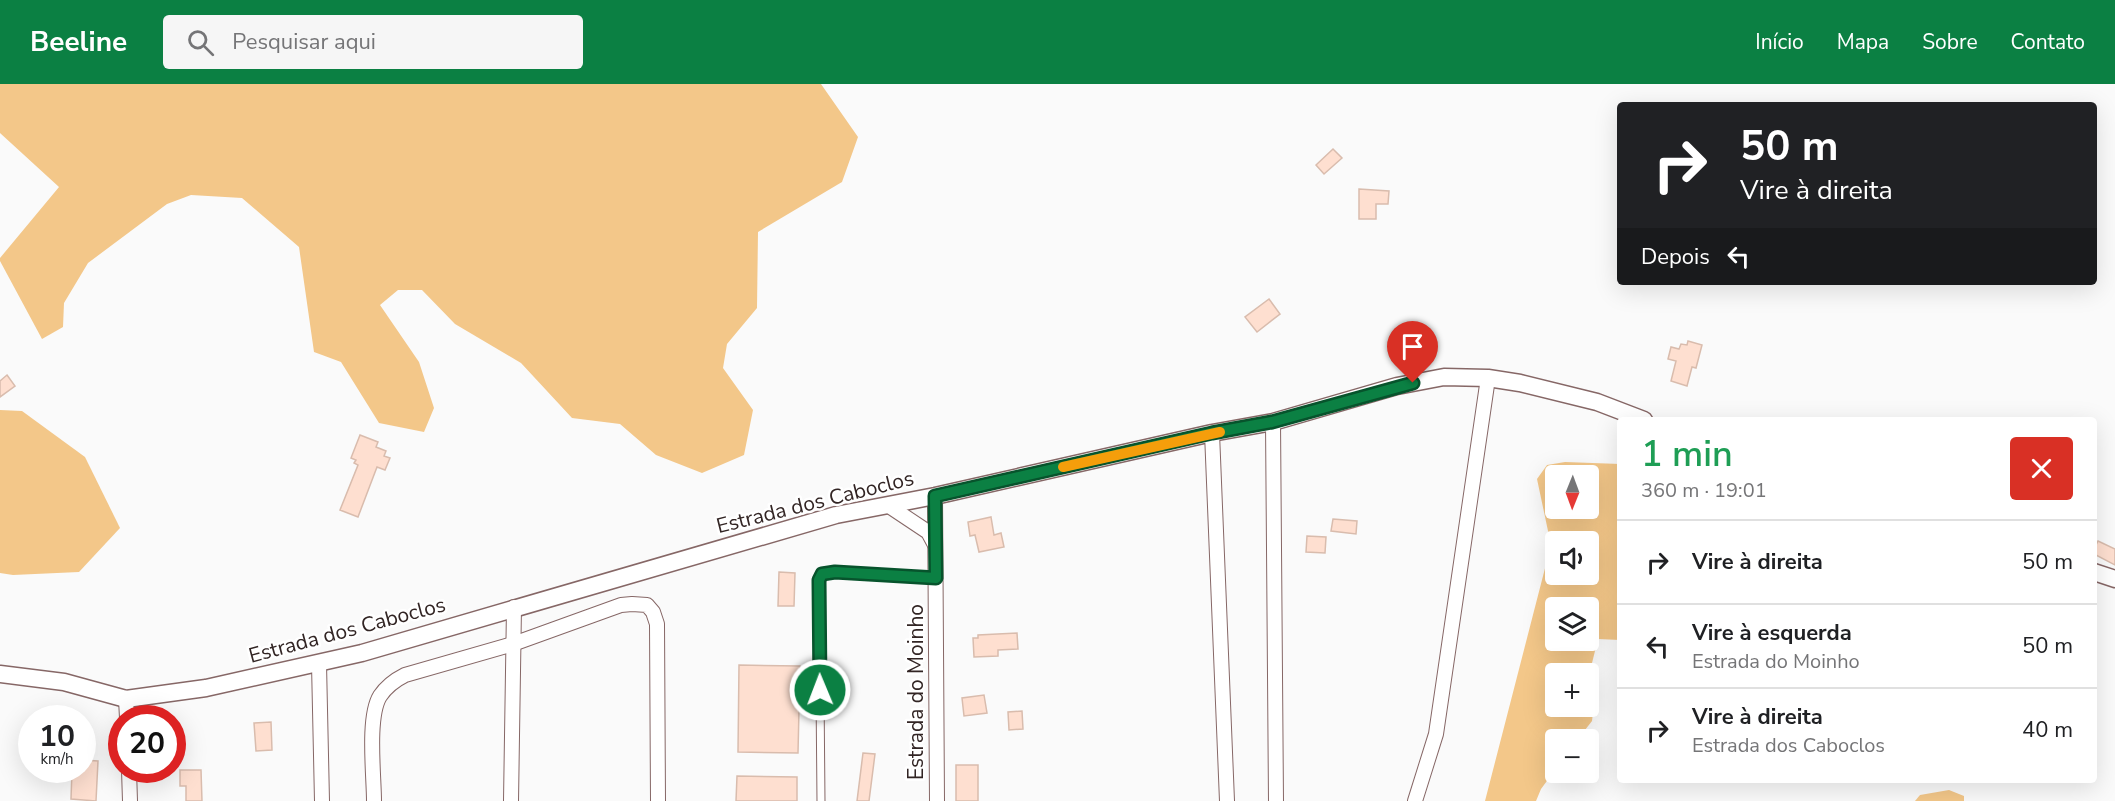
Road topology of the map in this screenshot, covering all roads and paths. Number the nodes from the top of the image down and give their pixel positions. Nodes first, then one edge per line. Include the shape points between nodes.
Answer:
1 (1488, 378) junction
2 (1636, 417) edge
3 (1272, 422) junction
4 (1212, 433) junction
5 (935, 496) junction
6 (892, 504) junction
7 (936, 547) junction
8 (2097, 573) edge
9 (936, 578) junction
10 (2115, 579) edge
11 (514, 607) junction
12 (513, 644) junction
13 (319, 664) junction
14 (0, 674) edge
15 (126, 699) junction
16 (126, 705) edge
17 (129, 783) edge
18 (130, 801) edge
19 (322, 801) edge
20 (374, 801) edge
21 (511, 801) edge
22 (658, 801) edge
23 (821, 801) edge
24 (937, 801) edge
25 (1227, 801) edge
26 (1276, 801) edge
27 (1415, 801) edge

1 - 2 street, Estrada dos Caboclos via 1597,402
1 - 3 street, Estrada dos Caboclos via 1444,377 1397,386
1 - 27 street via 1436,734
3 - 4 street, Estrada dos Caboclos
3 - 26 street
4 - 5 street, Estrada dos Caboclos
4 - 25 street
5 - 6 street, Estrada dos Caboclos
5 - 7 street, Estrada do Moinho
6 - 7 street via 892,508 928,532
6 - 11 street, Estrada dos Caboclos via 836,515
7 - 9 street, Estrada do Moinho
8 - 10 street
9 - 23 lane via 822,574
9 - 24 street, Estrada do Moinho
11 - 12 street
11 - 13 street, Estrada dos Caboclos
12 - 20 street via 392,682 379,698 373,718
12 - 21 street
12 - 22 street via 621,605 647,605 657,624
13 - 15 street, Estrada dos Caboclos via 206,688
13 - 19 street
14 - 15 street, Estrada dos Caboclos via 64,682
15 - 16 street
17 - 18 street

